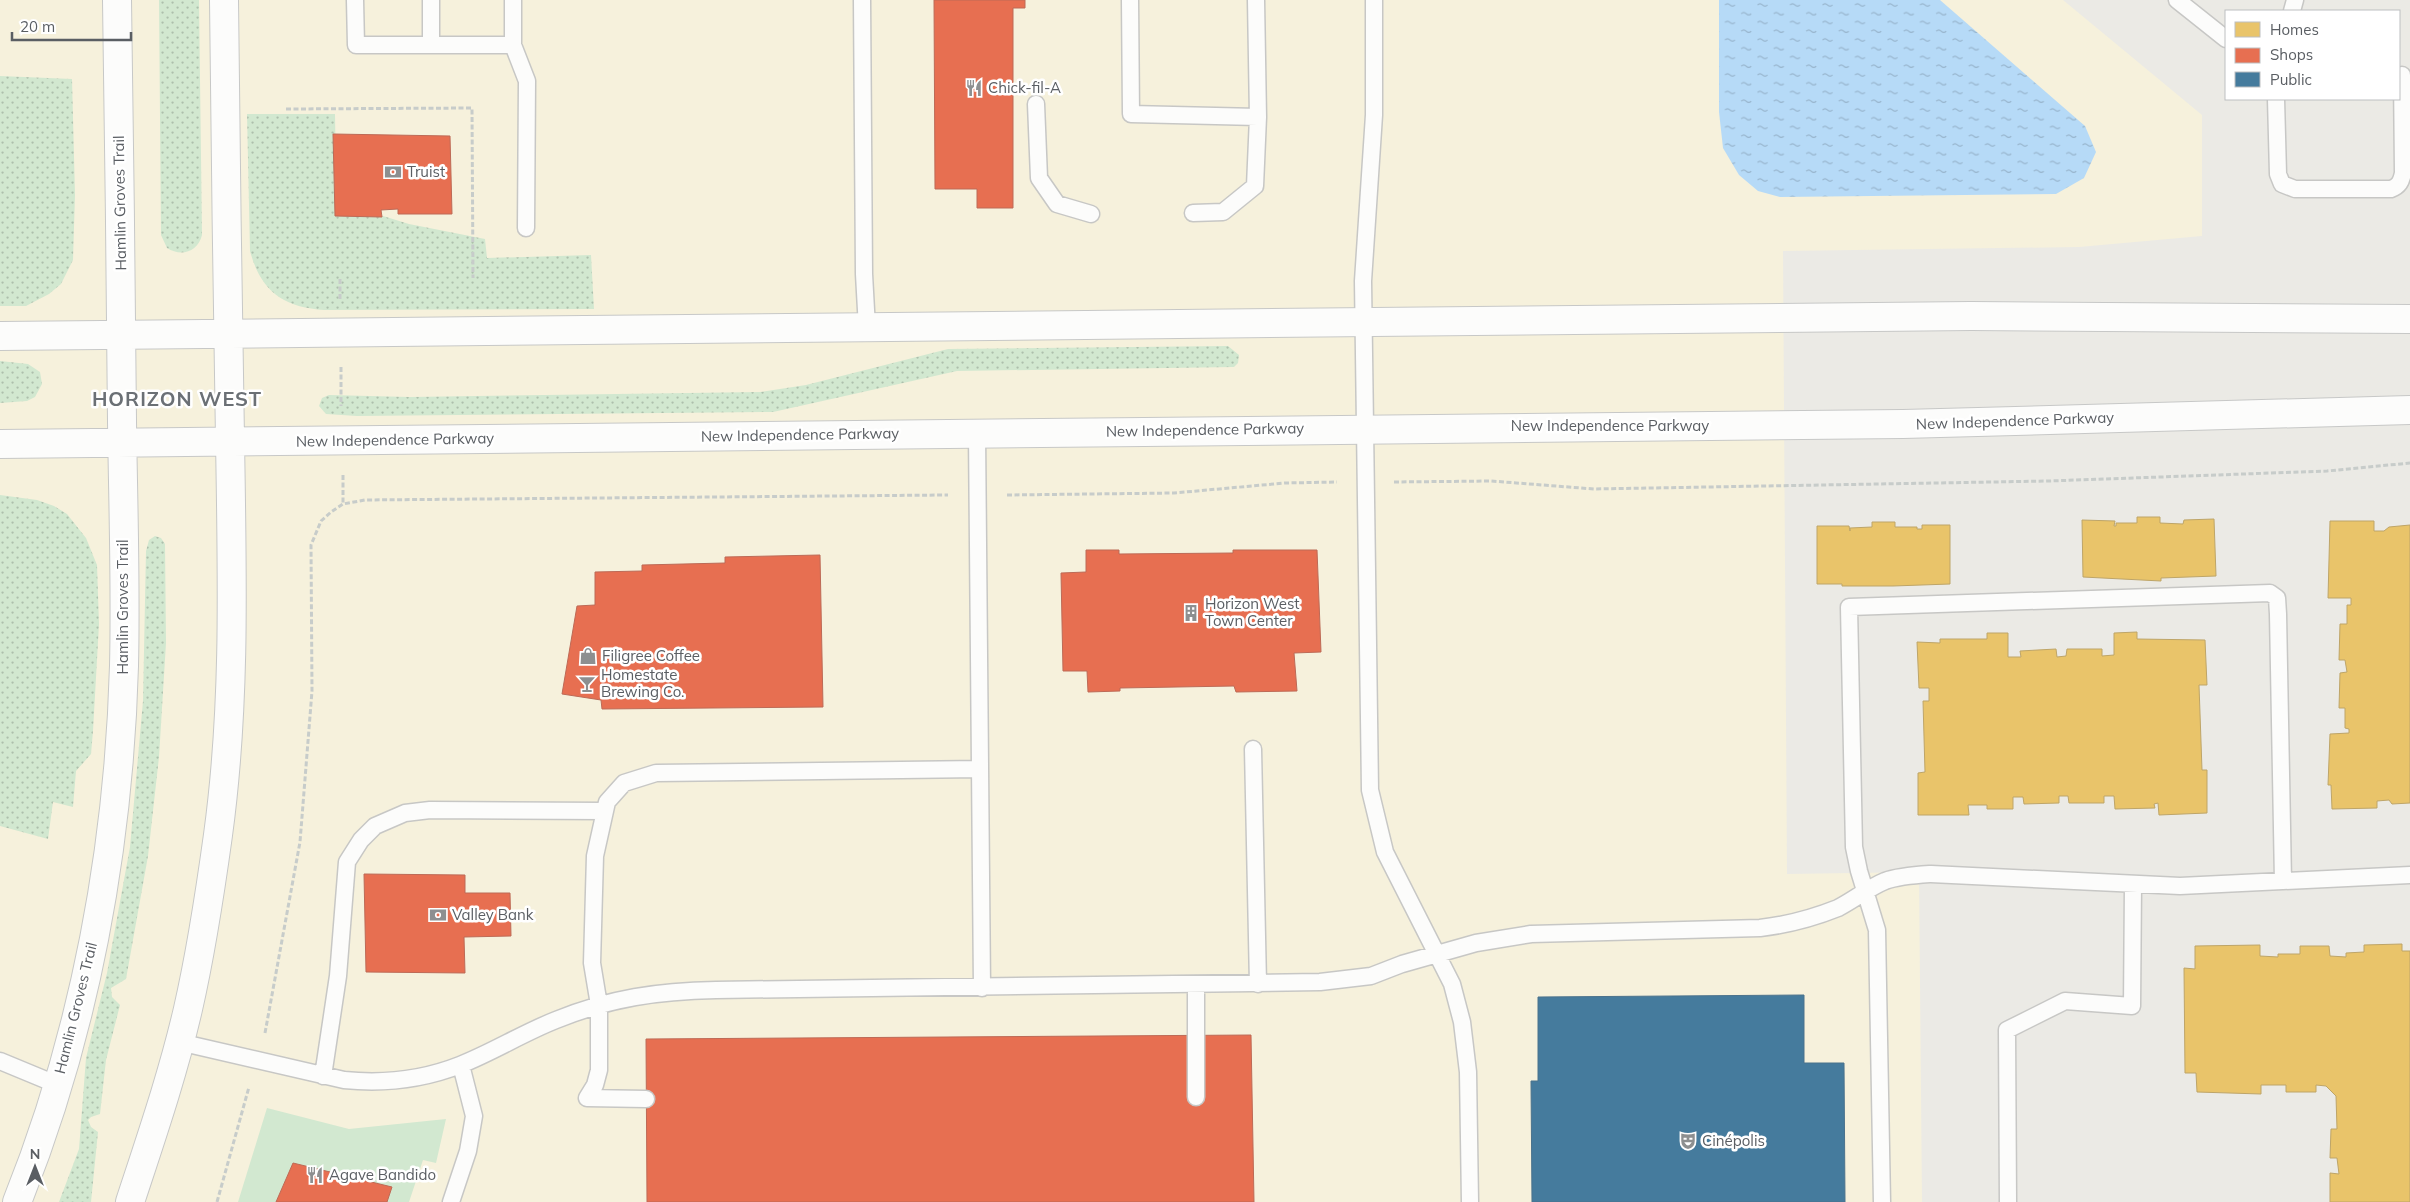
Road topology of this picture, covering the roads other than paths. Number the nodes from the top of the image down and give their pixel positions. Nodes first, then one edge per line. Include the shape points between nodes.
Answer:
1 (117, 0) edge
2 (224, 0) edge
3 (355, 0) edge
4 (431, 0) edge
5 (513, 0) edge
6 (862, 0) edge
7 (1130, 0) edge
8 (1256, 0) edge
9 (1374, 0) edge
10 (2177, 0) edge
11 (2225, 38) edge
12 (431, 44) junction
13 (513, 45) junction
14 (2404, 75) edge
15 (2276, 100) edge
16 (1036, 104) dead end
17 (1258, 117) junction
18 (1193, 213) dead end
19 (1091, 214) dead end
20 (526, 228) dead end
21 (2410, 319) edge
22 (1363, 323) junction
23 (867, 328) junction
24 (228, 334) junction
25 (121, 335) junction
26 (0, 336) edge
27 (2410, 410) edge
28 (1363, 428) junction
29 (977, 433) junction
30 (230, 442) junction
31 (122, 443) junction
32 (0, 444) edge
33 (1253, 749) dead end
34 (980, 769) junction
35 (605, 811) junction
36 (2410, 875) edge
37 (2283, 881) junction
38 (2133, 885) junction
39 (1866, 891) junction
40 (1436, 954) junction
41 (1258, 984) junction
42 (1196, 985) junction
43 (982, 988) junction
44 (599, 1005) junction
45 (179, 1042) junction
46 (0, 1061) edge
47 (461, 1065) junction
48 (324, 1076) junction
49 (58, 1085) junction
50 (1196, 1096) dead end
51 (646, 1099) dead end
52 (18, 1202) edge
53 (130, 1202) edge
54 (451, 1202) edge
55 (1470, 1202) edge
56 (1882, 1202) edge
57 (2008, 1202) edge

1 - 25 street, Hamlin Groves Trail
2 - 24 street
3 - 12 lane via 356,44
4 - 12 lane
5 - 13 lane
6 - 23 lane
7 - 17 lane via 1131,114
8 - 17 lane
9 - 22 lane via 1374,115 1362,281
10 - 11 lane
12 - 13 lane
13 - 20 lane via 528,81
14 - 15 lane via 2403,173 2402,181 2391,190 2295,189 2282,184 2278,174
16 - 19 lane via 1039,178 1057,204
17 - 18 lane via 1255,186 1224,212
21 - 22 street via 1961,316
22 - 23 street
22 - 28 lane
23 - 24 street
24 - 25 street
24 - 30 street
25 - 26 street
25 - 31 street, Hamlin Groves Trail
27 - 28 street, New Independence Parkway via 1903,424
28 - 29 street, New Independence Parkway
28 - 40 lane via 1370,790 1385,852
29 - 30 street, New Independence Parkway
29 - 34 lane
30 - 31 street, New Independence Parkway
30 - 45 street via 231,654 219,833 203,930
31 - 32 street, New Independence Parkway
31 - 49 street, Hamlin Groves Trail via 124,666 112,819 100,904
33 - 41 lane
34 - 35 lane via 656,773 624,783 607,802
34 - 43 lane
35 - 44 lane via 595,856 592,963
35 - 48 lane via 430,810 405,812 375,826 347,862 338,976
36 - 37 lane
37 - 38 lane
37 - 39 lane via 2278,614 2277,598 2270,594 1849,607 1854,847
38 - 39 lane via 1931,874 1886,881
38 - 57 lane via 2132,1006 2065,1001 2007,1030
39 - 40 lane via 1820,915 1783,925 1531,934 1502,937
39 - 56 lane via 1877,930
40 - 41 lane via 1371,976
40 - 55 lane via 1452,984 1466,1050
41 - 42 lane
42 - 43 lane
42 - 50 lane
43 - 44 lane via 684,990 653,992
44 - 47 lane via 556,1020
44 - 51 lane via 599,1070 587,1098
45 - 48 lane
45 - 53 street
46 - 49 lane
47 - 48 lane via 438,1073 371,1083
47 - 54 lane via 474,1116 468,1151
49 - 52 street, Hamlin Groves Trail

